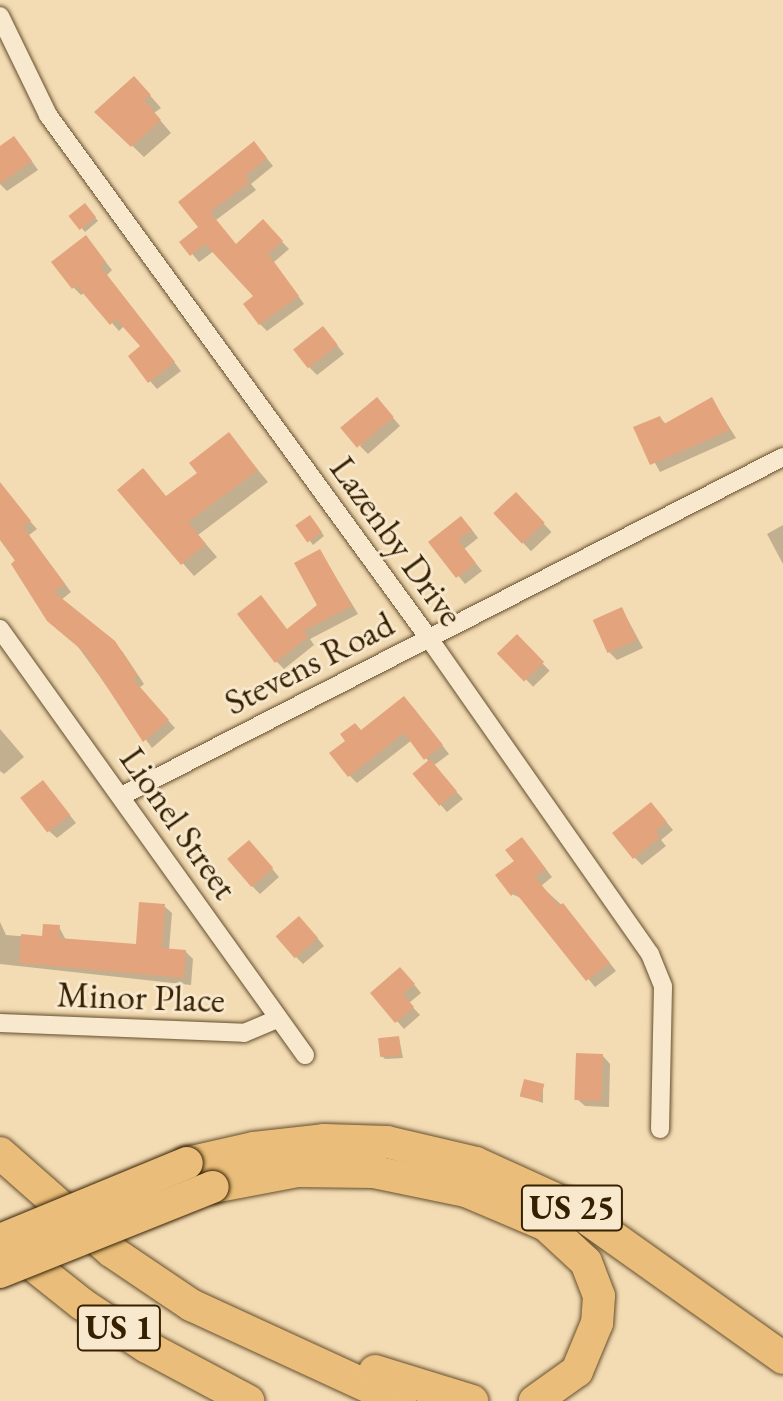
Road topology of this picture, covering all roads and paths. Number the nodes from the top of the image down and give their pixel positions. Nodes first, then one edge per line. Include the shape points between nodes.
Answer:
1 (0, 16) edge
2 (783, 457) edge
3 (0, 629) edge
4 (428, 637) junction
5 (121, 796) junction
6 (277, 1019) junction
7 (0, 1023) edge
8 (305, 1055) dead end
9 (660, 1129) dead end
10 (0, 1153) edge
11 (0, 1240) edge
12 (0, 1272) edge
13 (225, 1323) junction
14 (783, 1358) edge
15 (248, 1401) edge
16 (400, 1401) edge
17 (472, 1401) edge
18 (535, 1401) edge

1 - 4 street, Lazenby Drive via 48,115
2 - 4 street, Stevens Road
3 - 5 street, Lionel Street
4 - 5 street, Stevens Road
4 - 9 street, Lazenby Drive via 650,954 663,987
5 - 6 street, Lionel Street
6 - 7 street, Minor Place via 244,1033
6 - 8 street, Lionel Street
10 - 13 highway, US 1 via 111,1251
11 - 14 highway, US 25, bridge via 187,1163 324,1140 387,1142 476,1163 568,1205
11 - 15 highway, US 1 via 82,1304
12 - 18 highway, bridge via 213,1187 298,1171 374,1172 466,1191 546,1225 586,1262 599,1296 594,1335 577,1371
13 - 16 highway, US 1
13 - 17 highway

